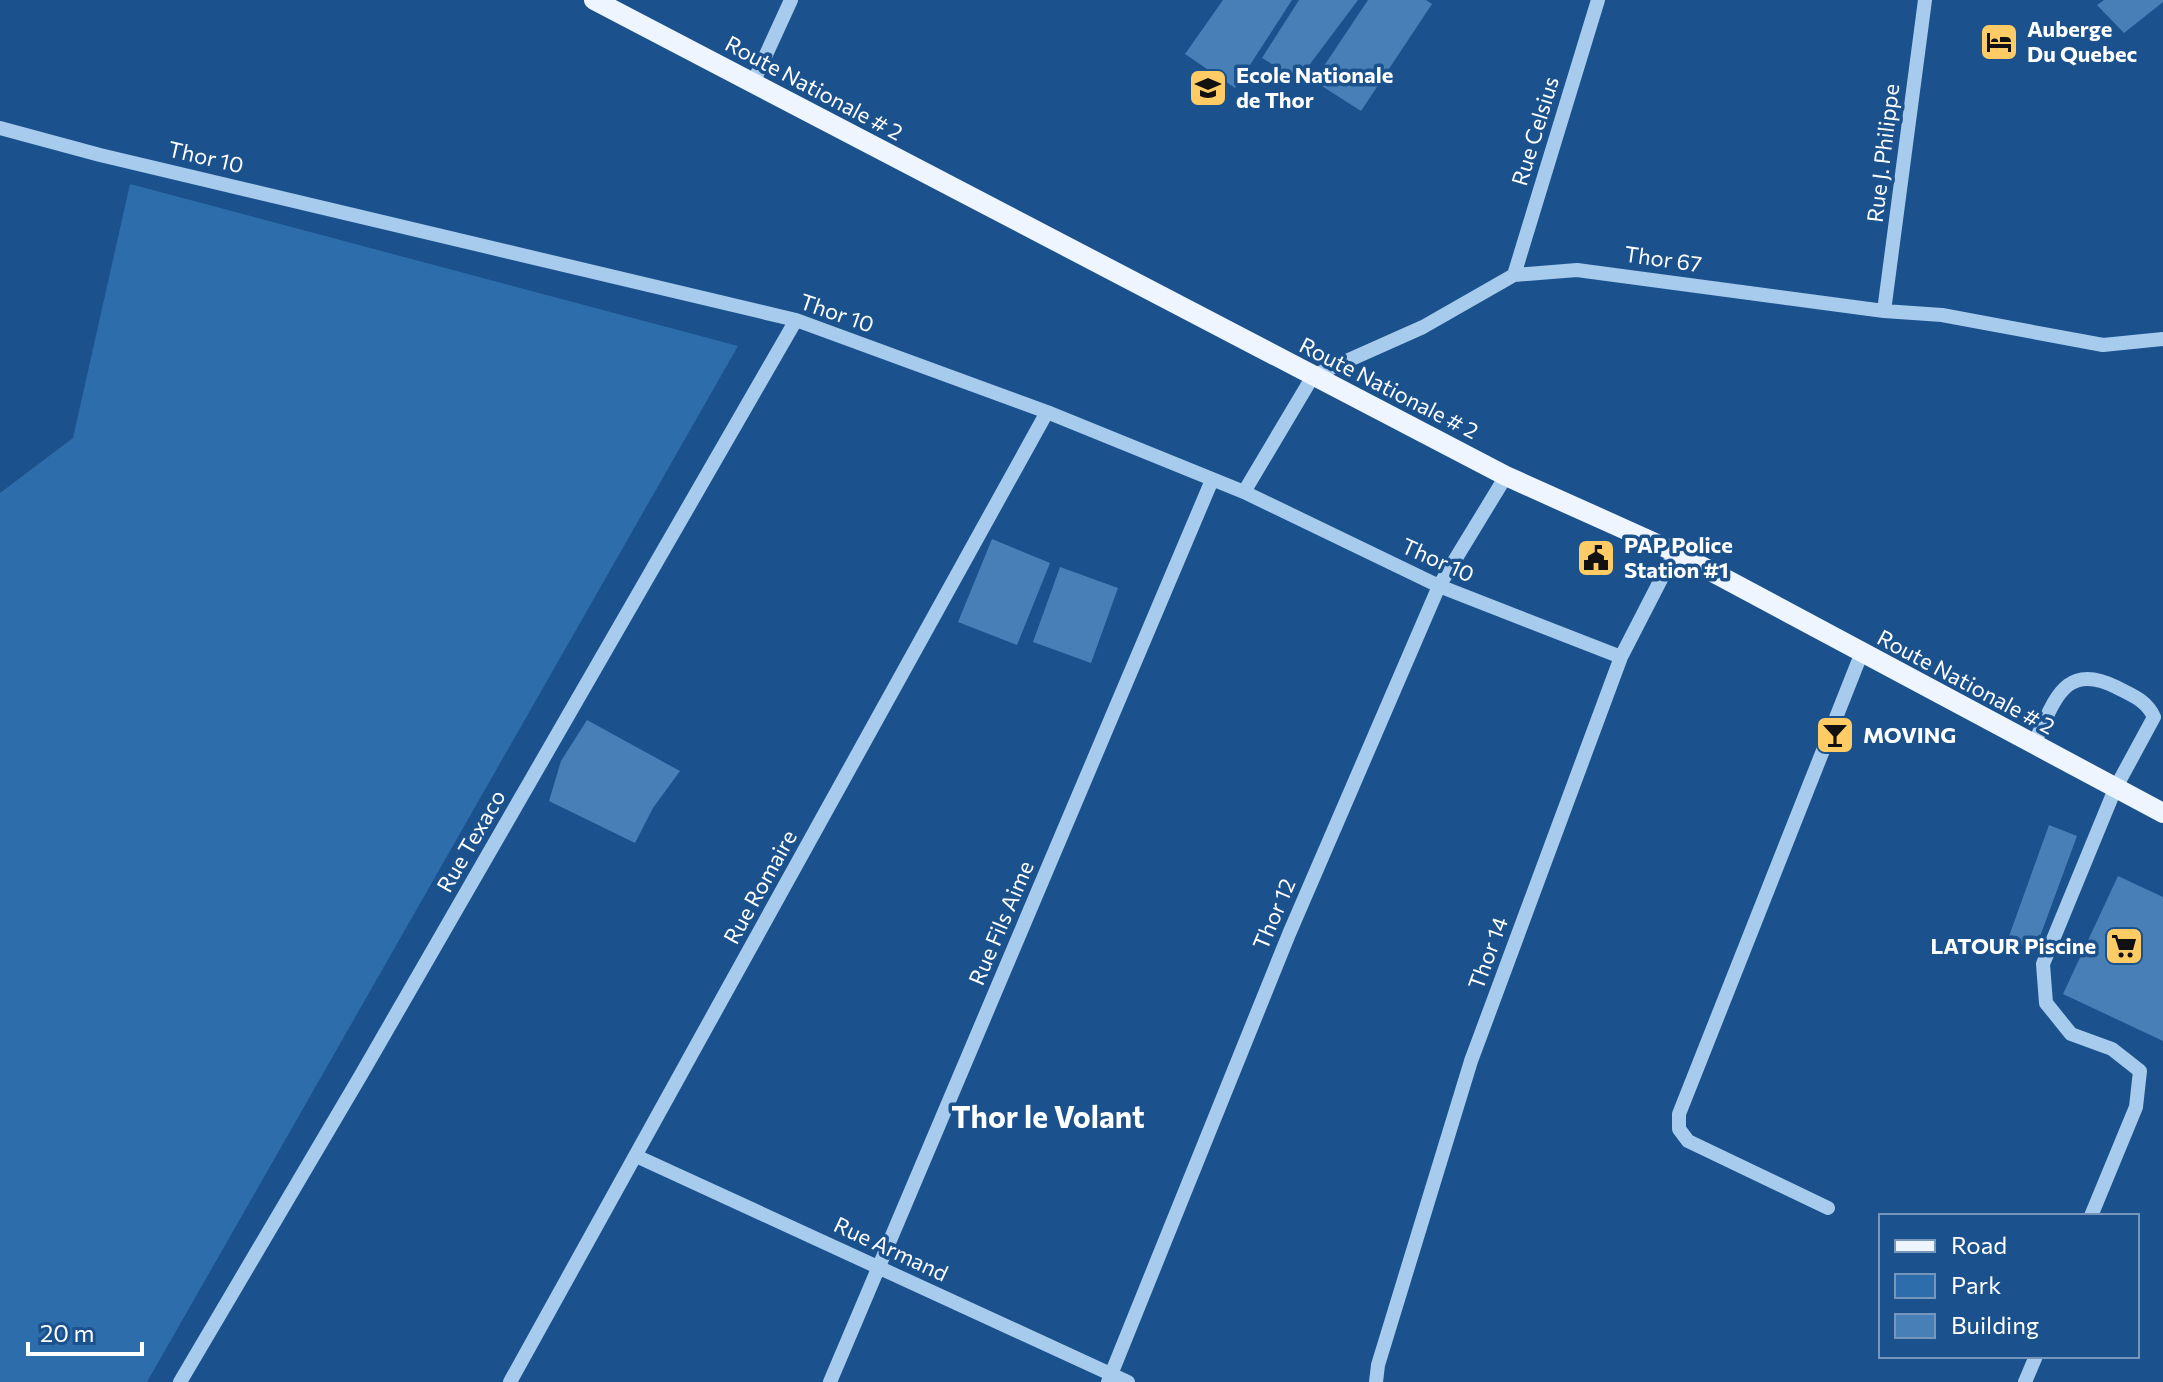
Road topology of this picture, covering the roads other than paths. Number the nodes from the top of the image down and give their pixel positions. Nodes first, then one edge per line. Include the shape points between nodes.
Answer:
1 (594, 0) edge
2 (791, 0) edge
3 (1598, 0) edge
4 (1925, 0) edge
5 (753, 83) junction
6 (0, 128) edge
7 (1514, 275) junction
8 (1884, 311) junction
9 (796, 320) junction
10 (2163, 339) edge
11 (1313, 376) junction
12 (1047, 412) junction
13 (1506, 476) junction
14 (1212, 480) junction
15 (1244, 492) junction
16 (1675, 552) junction
17 (1439, 586) junction
18 (1862, 652) junction
19 (1621, 657) junction
20 (2033, 745) junction
21 (2115, 789) junction
22 (2163, 813) edge
23 (636, 1156) junction
24 (1828, 1208) dead end
25 (2092, 1214) edge
26 (879, 1268) junction
27 (2035, 1358) edge
28 (1109, 1379) edge
29 (180, 1382) edge
30 (510, 1382) edge
31 (830, 1382) edge
32 (1128, 1382) edge
33 (1376, 1382) edge
34 (2025, 1382) edge

1 - 5 main road, Route Nationale # 2
2 - 5 street
3 - 7 street, Rue Celsius
4 - 8 street, Rue J. Philippe
5 - 11 main road, Route Nationale # 2
6 - 9 street, Thor 10
7 - 8 street, Thor 67 via 1577,270
7 - 11 street, Thor 67 via 1423,327
8 - 10 street, Thor 67 via 1942,315 2103,345
9 - 12 street, Thor 10
9 - 29 street, Rue Texaco
11 - 13 main road, Route Nationale # 2
11 - 15 street
12 - 14 street, Thor 10
12 - 23 street, Rue Romaire
13 - 16 main road, Route Nationale # 2
13 - 17 street, Thor 12
14 - 15 street, Thor 10
14 - 26 street, Rue Fils Aime
15 - 17 street, Thor 10
16 - 18 main road, Route Nationale # 2
16 - 19 street, Thor 14
17 - 19 street, Thor 10
17 - 28 street, Thor 12 via 1289,934
18 - 20 main road, Route Nationale # 2
18 - 24 street via 1679,1114 1679,1129 1688,1141
19 - 33 street, Thor 14 via 1471,1061
20 - 21 main road, Route Nationale # 2
20 - 21 street via 2062,690 2077,678 2096,677 2147,703 2154,717
21 - 22 main road, Route Nationale # 2
21 - 25 street via 2043,964 2046,1003 2071,1034 2112,1049 2140,1071 2136,1107
23 - 26 street, Rue Armand
23 - 30 street, Rue Romaire
26 - 28 street, Rue Armand
26 - 31 street, Rue Fils Aime
27 - 34 street
28 - 32 street, Rue Armand

